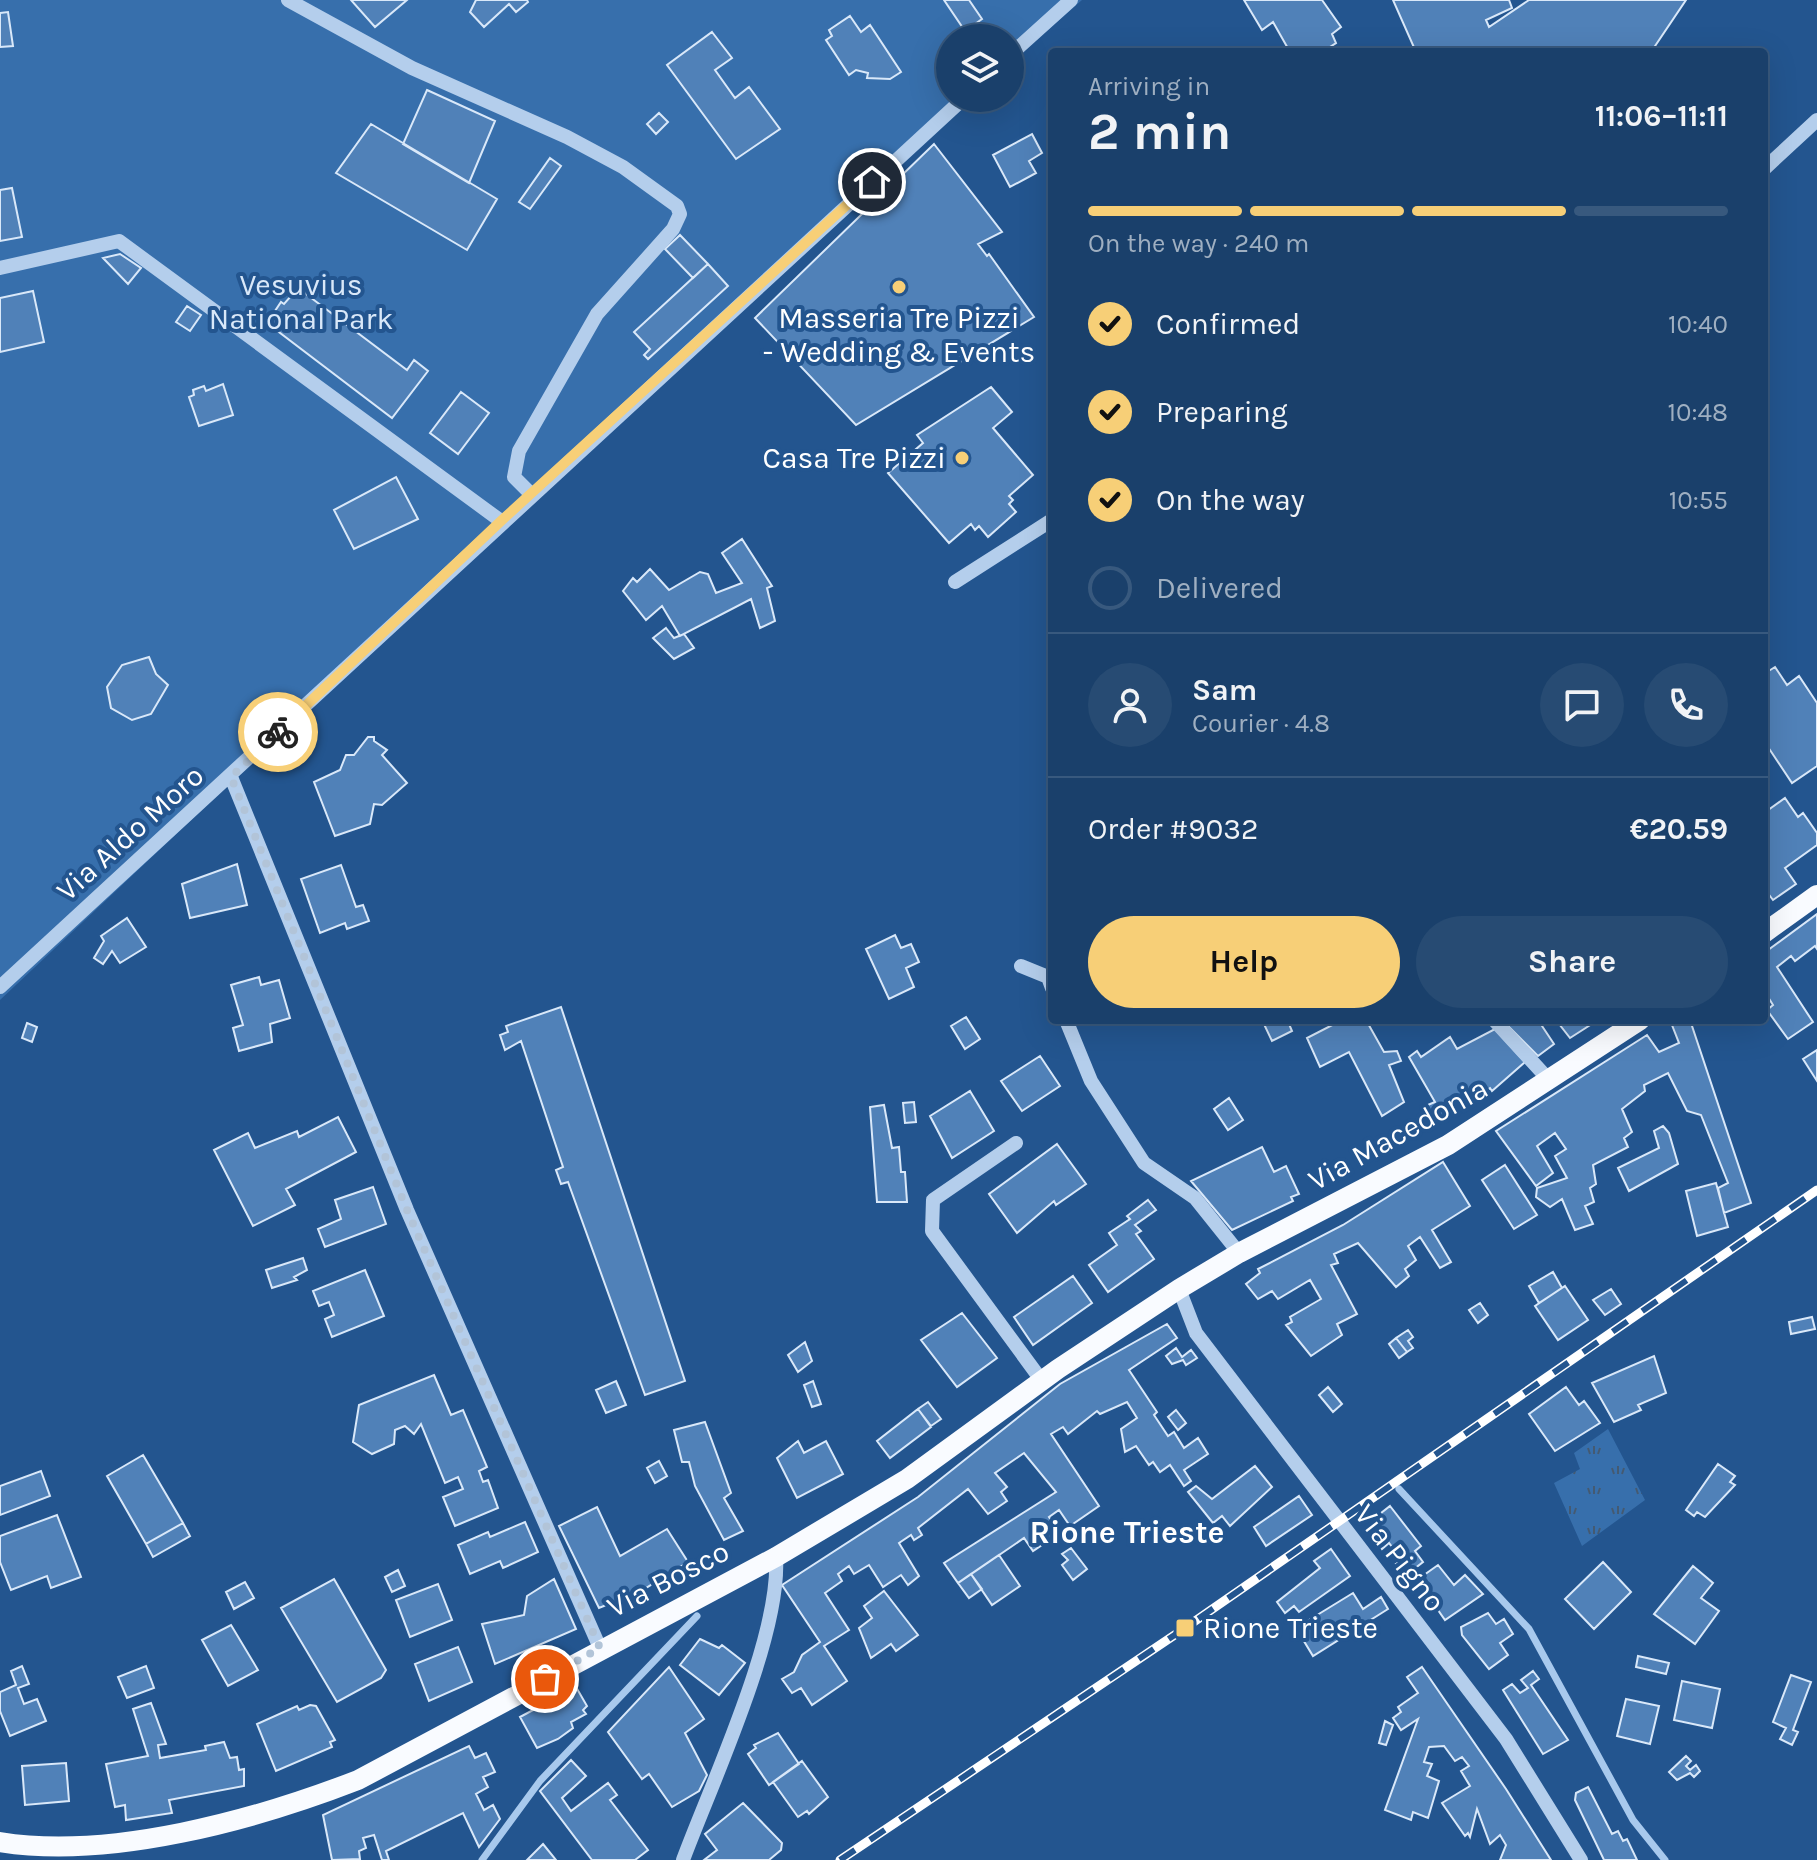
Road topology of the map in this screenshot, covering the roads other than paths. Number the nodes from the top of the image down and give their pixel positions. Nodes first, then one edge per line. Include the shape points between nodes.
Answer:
1 (288, 0) edge
2 (1071, 0) edge
3 (1024, 42) edge
4 (949, 112) edge
5 (1817, 120) edge
6 (1768, 165) edge
7 (0, 268) edge
8 (531, 494) junction
9 (501, 521) junction
10 (1048, 523) edge
11 (955, 582) dead end
12 (231, 777) junction
13 (1817, 895) edge
14 (1768, 930) edge
15 (1021, 966) dead end
16 (1048, 977) edge
17 (0, 987) edge
18 (1068, 1024) edge
19 (1498, 1024) edge
20 (1634, 1024) edge
21 (1550, 1081) junction
22 (1016, 1143) dead end
23 (1239, 1253) junction
24 (1179, 1289) junction
25 (1042, 1381) junction
26 (776, 1557) junction
27 (600, 1648) junction
28 (0, 1842) edge
29 (683, 1860) edge
30 (1581, 1860) edge

1 - 8 street via 412,68 567,137 623,167 677,206 680,214 673,229 597,314 519,451 514,477
2 - 3 street
4 - 8 street, Via Aldo Moro
5 - 6 street
7 - 9 street via 119,241
8 - 9 street, Via Aldo Moro
9 - 12 street, Via Aldo Moro
10 - 11 street
12 - 17 street, Via Aldo Moro
12 - 27 street via 407,1210
13 - 14 main road
15 - 16 street
18 - 23 street via 1091,1081 1144,1163 1195,1198
19 - 21 street
20 - 21 main road, Via Macedonia
21 - 23 main road, Via Macedonia via 1382,1182
22 - 25 street via 933,1200 932,1231
23 - 24 main road, Via Macedonia
24 - 25 main road, Via Bosco
24 - 30 street, Via Pigno via 1196,1333 1506,1739
25 - 26 main road, Via Bosco via 907,1479
26 - 27 main road, Via Bosco
26 - 29 street via 778,1580 752,1673
27 - 28 main road, Via Bosco via 358,1780 287,1808 88,1848

